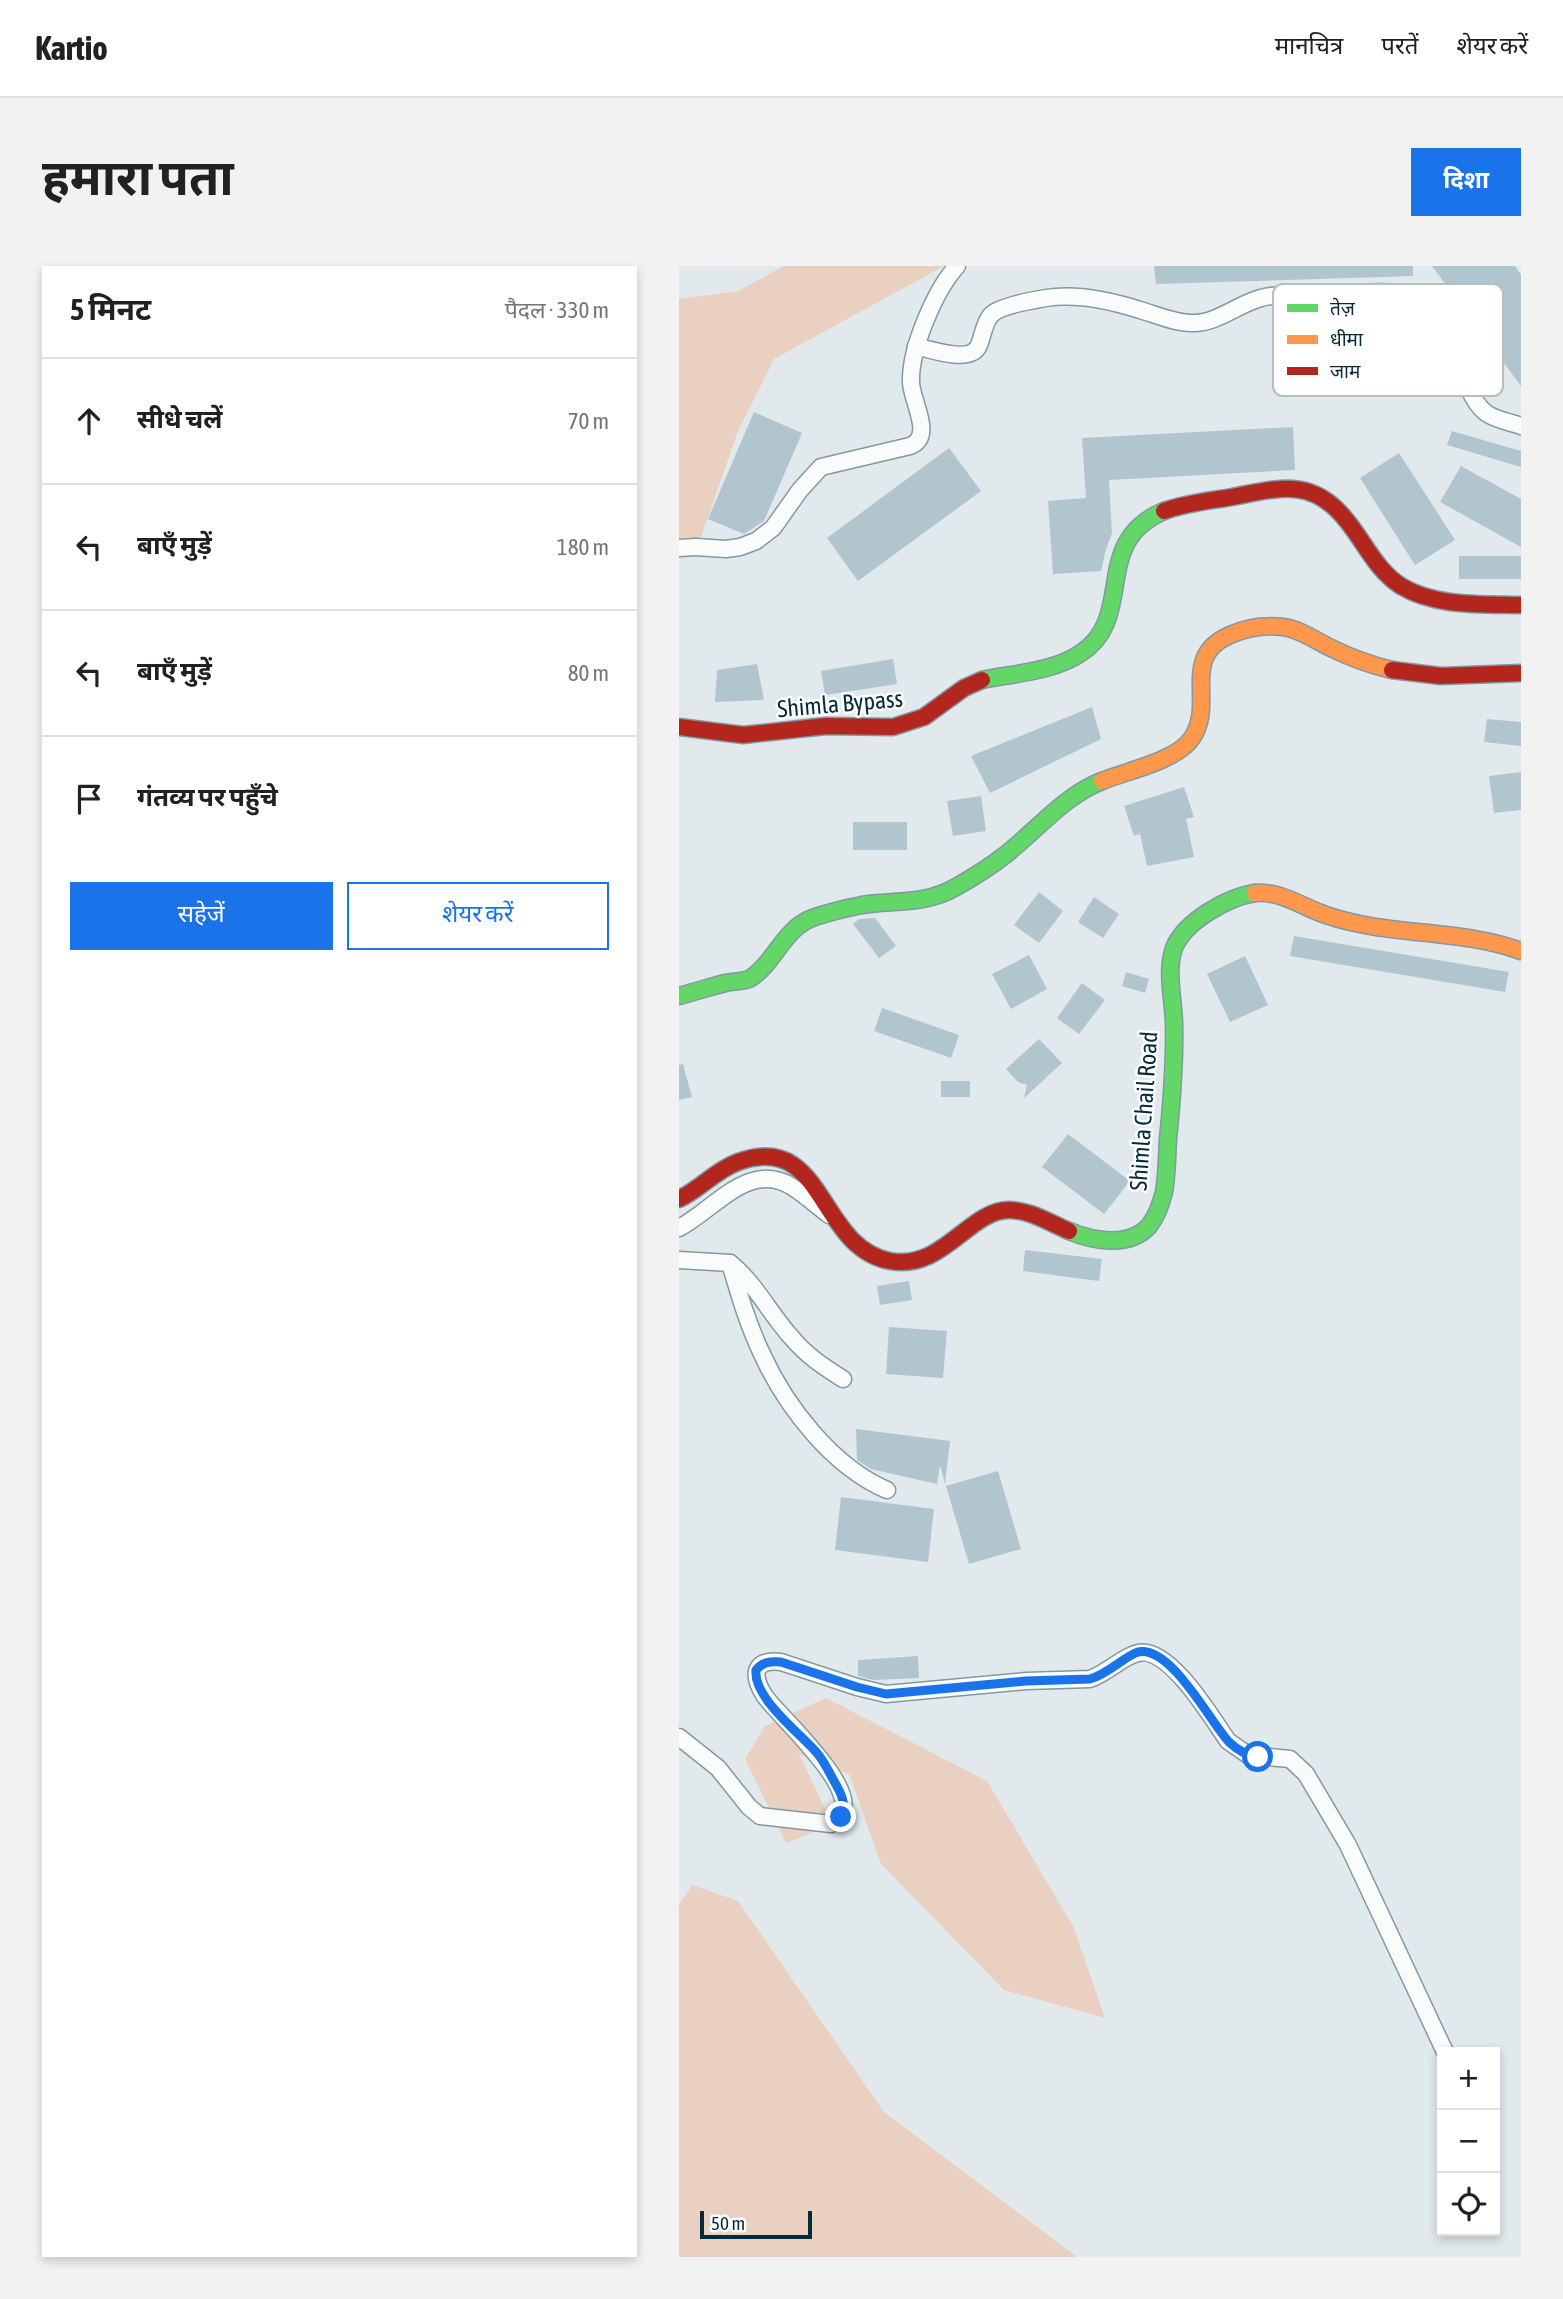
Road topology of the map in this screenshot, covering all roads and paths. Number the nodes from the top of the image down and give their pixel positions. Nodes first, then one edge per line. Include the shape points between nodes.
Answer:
1 (957, 266) edge
2 (1273, 295) edge
3 (916, 346) junction
4 (1474, 396) edge
5 (1521, 426) edge
6 (679, 548) edge
7 (1521, 605) edge
8 (1521, 673) edge
9 (679, 727) edge
10 (1521, 951) edge
11 (679, 996) edge
12 (679, 1199) edge
13 (837, 1220) junction
14 (679, 1228) edge
15 (679, 1260) edge
16 (730, 1263) junction
17 (843, 1379) dead end
18 (887, 1490) dead end
19 (679, 1737) edge
20 (1443, 2047) edge

1 - 3 street via 936,299
2 - 3 street via 1207,321 1190,323 1118,303 1057,296 995,312 978,348 970,354 946,354
3 - 6 street via 911,380 921,425 918,442 821,467 773,528 756,541 726,549
4 - 5 street via 1493,417
7 - 9 main road, Shimla Bypass via 1438,600 1418,594 1387,575 1329,499 1314,492 1276,488 1182,505 1142,523 1128,538 1122,554 1103,629 1076,658 972,683 918,721 899,726 820,726 753,735
8 - 11 main road via 1440,676 1380,667 1284,627 1262,627 1230,636 1210,649 1203,663 1201,725 1178,752 1093,784 1003,857 953,889 908,903 863,905 801,922 758,974
10 - 13 main road, Shimla Chail Road via 1490,939 1389,932 1270,893 1235,897 1210,911 1175,946 1169,984 1174,1024 1164,1190 1150,1226 1137,1235 1102,1241 1003,1209 930,1254 896,1262 853,1244
12 - 13 main road, Shimla Chail Road via 722,1169 748,1158 777,1158 802,1169
13 - 14 street via 793,1187 759,1178 733,1189
15 - 16 street
16 - 17 street via 752,1284 791,1338 816,1363
16 - 18 street via 761,1352 787,1396 818,1439 844,1464
19 - 20 street via 718,1768 760,1816 831,1824 841,1817 843,1799 819,1755 764,1695 755,1677 761,1665 781,1662 869,1691 901,1693 1090,1679 1139,1652 1150,1654 1183,1680 1237,1749 1258,1757 1290,1759 1306,1774 1348,1845

